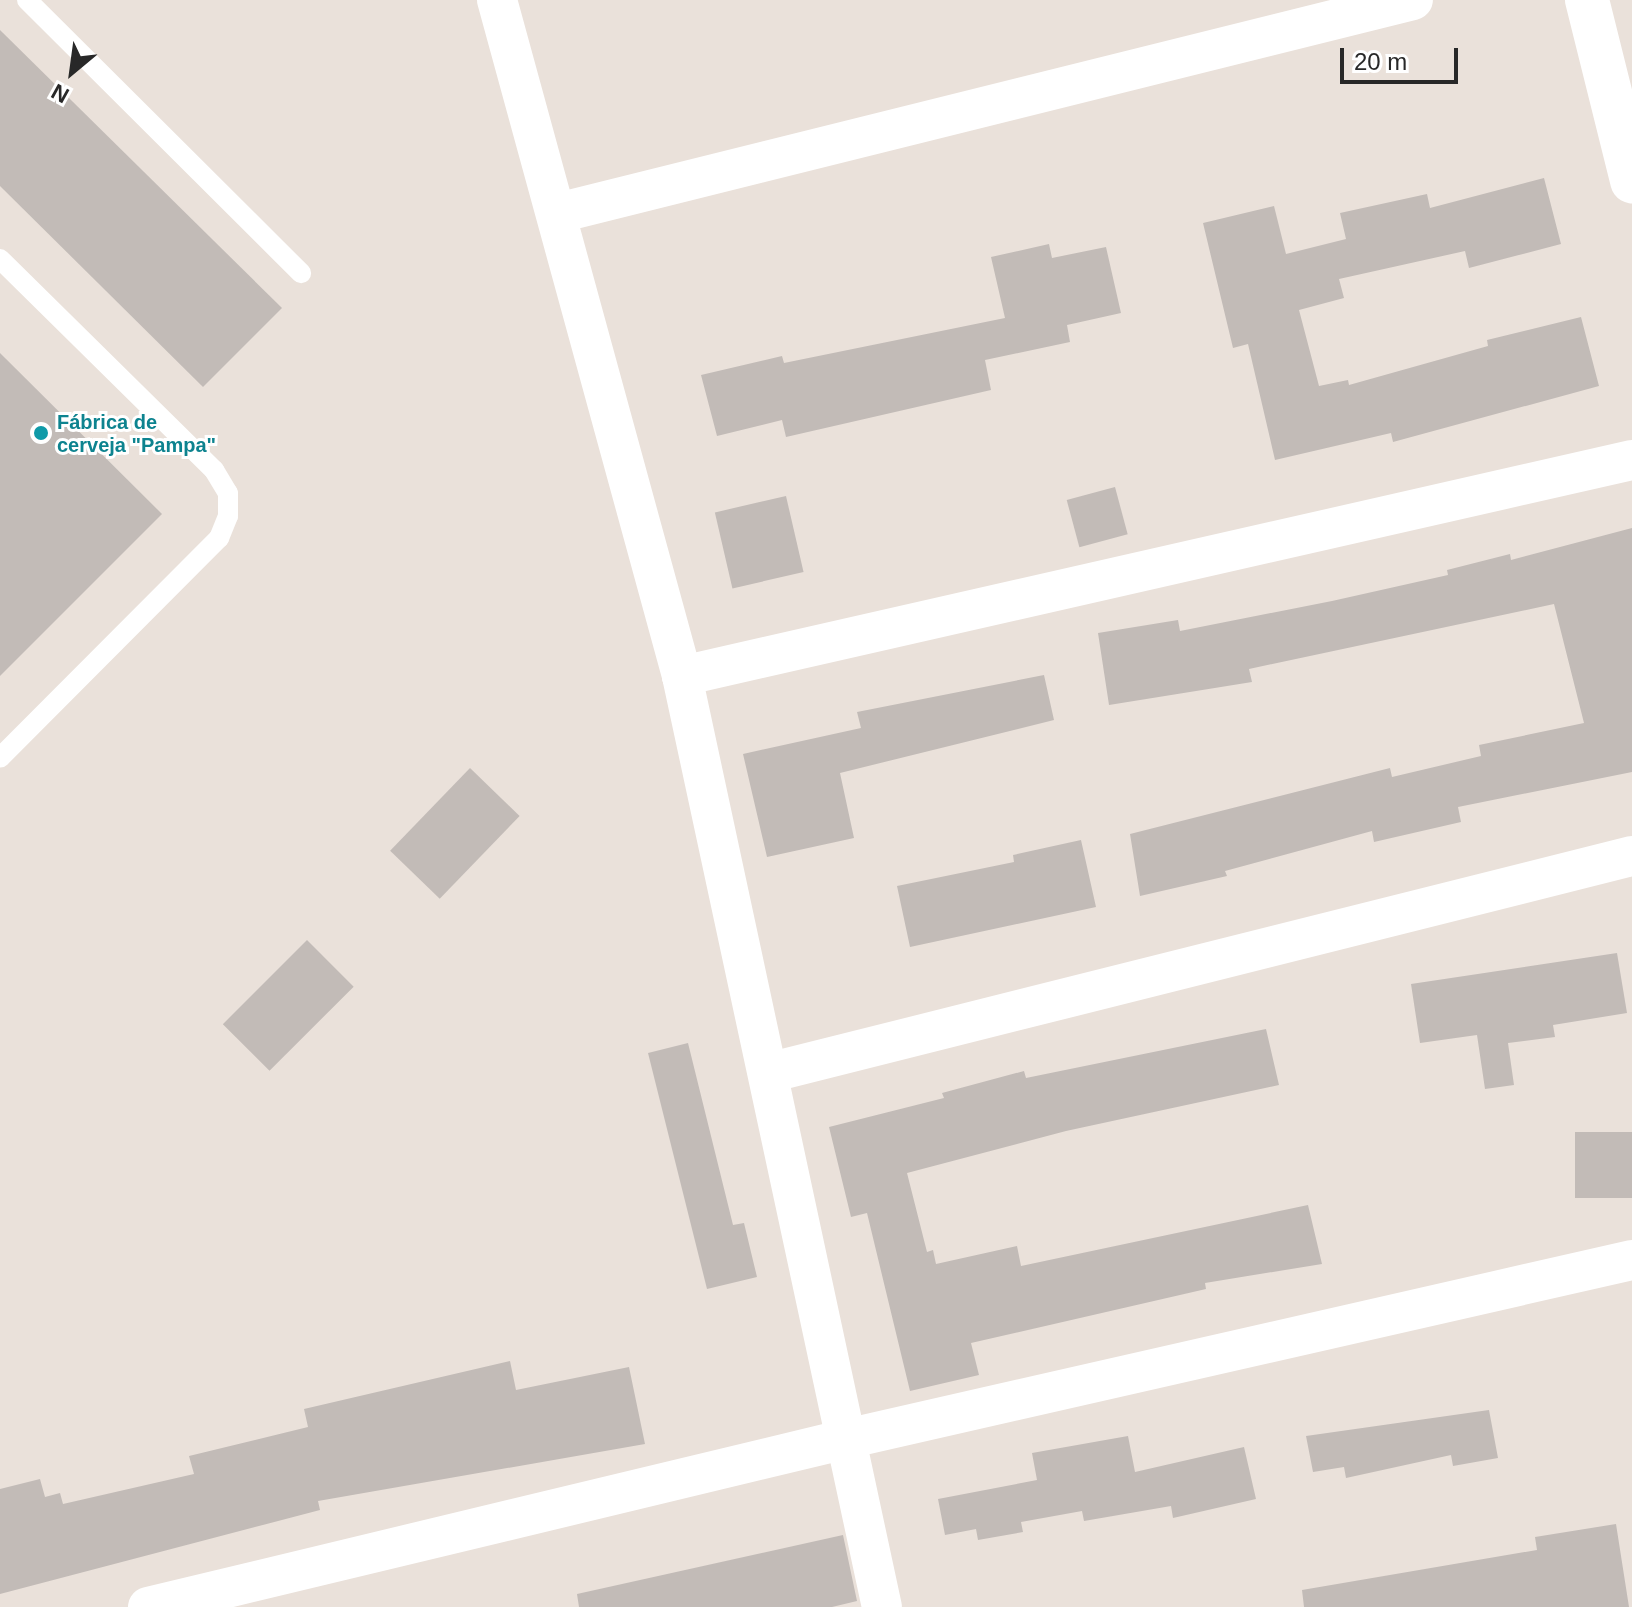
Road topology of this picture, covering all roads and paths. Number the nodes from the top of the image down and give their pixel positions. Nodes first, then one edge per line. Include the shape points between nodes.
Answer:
1 (27, 0) edge
2 (497, 0) edge
3 (1413, 0) edge
4 (1587, 0) edge
5 (1632, 181) edge
6 (558, 213) junction
7 (0, 259) edge
8 (301, 273) dead end
9 (1632, 460) edge
10 (682, 676) junction
11 (0, 758) edge
12 (1632, 856) edge
13 (768, 1073) junction
14 (1632, 1260) edge
15 (846, 1439) junction
16 (148, 1607) edge
17 (882, 1607) edge

1 - 8 lane
2 - 6 street
3 - 6 street
4 - 5 street
6 - 10 street
7 - 11 lane via 214,470 228,493 228,516 219,538
9 - 10 street
10 - 13 street
12 - 13 street
13 - 15 street
14 - 15 street
15 - 16 street
15 - 17 street

